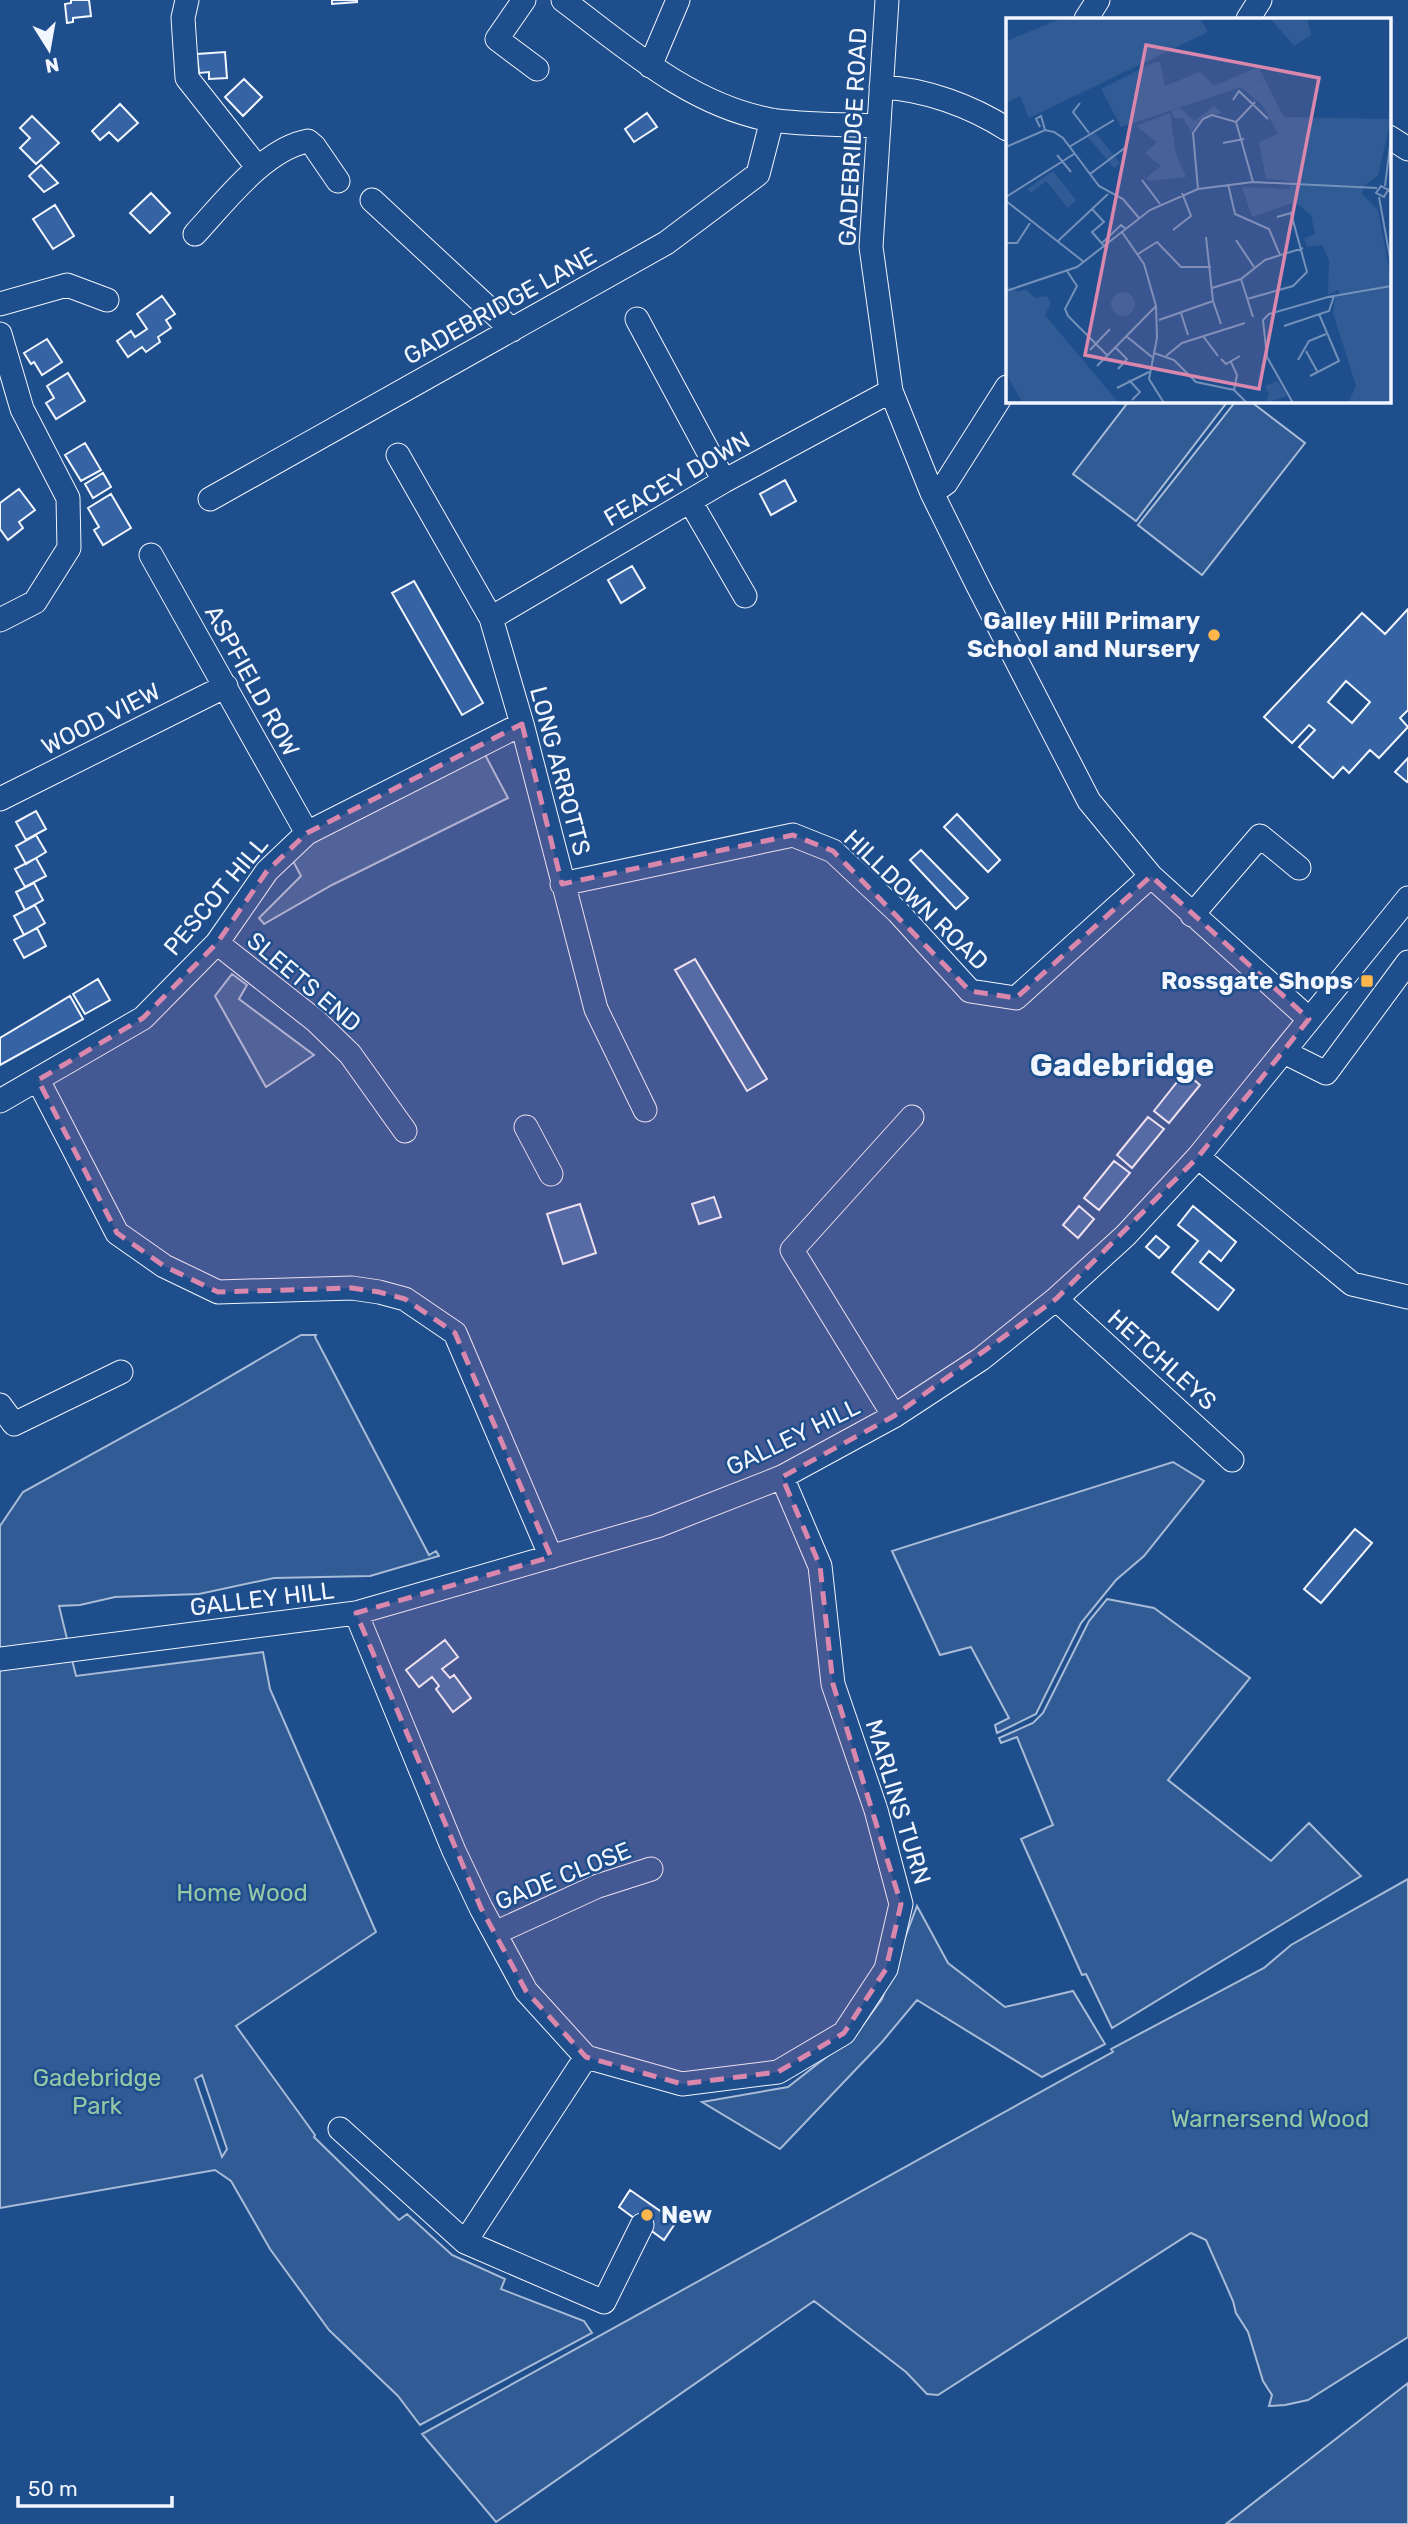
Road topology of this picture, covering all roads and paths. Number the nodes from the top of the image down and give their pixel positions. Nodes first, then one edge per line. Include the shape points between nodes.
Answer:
1 (187, 0) edge
2 (524, 0) edge
3 (563, 0) edge
4 (678, 0) edge
5 (887, 0) edge
6 (1098, 0) edge
7 (1260, 0) edge
8 (1087, 18) edge
9 (1249, 18) edge
10 (650, 66) junction
11 (537, 69) dead end
12 (881, 87) junction
13 (772, 120) junction
14 (879, 125) junction
15 (1006, 128) edge
16 (1390, 138) edge
17 (1408, 149) edge
18 (258, 168) junction
19 (338, 181) dead end
20 (372, 200) dead end
21 (194, 234) dead end
22 (107, 300) dead end
23 (0, 304) edge
24 (637, 319) dead end
25 (512, 330) junction
26 (0, 334) edge
27 (1006, 389) edge
28 (891, 391) junction
29 (398, 455) dead end
30 (724, 481) junction
31 (932, 493) junction
32 (210, 499) dead end
33 (690, 501) junction
34 (151, 555) dead end
35 (745, 596) dead end
36 (491, 618) junction
37 (0, 620) edge
38 (226, 686) junction
39 (522, 724) junction
40 (0, 799) edge
41 (307, 833) junction
42 (1299, 867) dead end
43 (1151, 876) junction
44 (562, 884) junction
45 (1408, 898) edge
46 (1192, 915) junction
47 (217, 943) junction
48 (1408, 962) edge
49 (1309, 1018) junction
50 (1284, 1052) junction
51 (38, 1080) junction
52 (0, 1101) edge
53 (645, 1111) dead end
54 (912, 1117) dead end
55 (526, 1127) dead end
56 (405, 1131) dead end
57 (1198, 1157) junction
58 (551, 1174) dead end
59 (1408, 1297) edge
60 (1056, 1299) junction
61 (121, 1372) dead end
62 (0, 1405) edge
63 (894, 1416) junction
64 (1232, 1460) dead end
65 (782, 1477) junction
66 (551, 1557) junction
67 (356, 1613) junction
68 (0, 1659) edge
69 (651, 1869) dead end
70 (495, 1933) junction
71 (586, 2057) junction
72 (341, 2129) dead end
73 (642, 2225) dead end
74 (465, 2242) junction

1 - 18 street via 183,18 187,78
2 - 11 street via 497,39
3 - 10 street
4 - 10 street
5 - 12 street, GADEBRIDGE ROAD
6 - 8 street
7 - 9 street
10 - 13 street via 705,99
12 - 14 street, GADEBRIDGE ROAD
12 - 15 street via 953,101
13 - 14 street
13 - 25 street, GADEBRIDGE LANE via 758,174 666,243
14 - 28 street, GADEBRIDGE ROAD via 871,247
16 - 17 street
18 - 19 street via 293,144 307,141
18 - 21 street
20 - 25 street
22 - 23 street via 66,285
24 - 30 street
25 - 32 street, GADEBRIDGE LANE
26 - 37 street via 22,409 68,498 69,548 35,602
27 - 31 street via 946,483
28 - 30 street, FEACEY DOWN
28 - 31 street, GADEBRIDGE ROAD
29 - 36 street, LONG ARROTTS
30 - 33 street, FEACEY DOWN
31 - 43 street, GADEBRIDGE ROAD via 1089,801
33 - 35 street
33 - 36 street, FEACEY DOWN
34 - 38 street, ASPFIELD ROW
36 - 39 street, LONG ARROTTS
38 - 40 street, WOOD VIEW
38 - 41 street, ASPFIELD ROW
39 - 41 street, PESCOT HILL
39 - 44 street, LONG ARROTTS
41 - 47 street, PESCOT HILL via 267,871
42 - 46 street via 1260,836
43 - 44 street, HILLDOWN ROAD via 1016,998 970,991 834,850 793,835
43 - 46 street, GADEBRIDGE ROAD
44 - 53 street, LONG ARROTTS via 596,1009
45 - 49 street, GALLEY HILL
46 - 49 street, GADEBRIDGE ROAD
47 - 51 street, PESCOT HILL via 143,1018
47 - 56 street, SLEETS END via 316,1021 350,1055
48 - 50 street via 1326,1073
49 - 50 street, GALLEY HILL
50 - 57 street, GALLEY HILL
51 - 52 street, PESCOT HILL
51 - 66 street via 117,1233 164,1266 218,1292 352,1288 379,1292 405,1299 455,1332
54 - 63 street via 792,1250
55 - 58 street
57 - 59 street via 1352,1284
57 - 60 street, GALLEY HILL via 1126,1235
60 - 63 street, GALLEY HILL via 981,1359
60 - 64 street, HETCHLEYS
61 - 62 street via 14,1424
63 - 65 street, GALLEY HILL
65 - 66 street, GALLEY HILL via 657,1526
65 - 71 street, MARLINS TURN via 820,1566 833,1684 876,1810 901,1904 886,1969 844,2033 778,2072 682,2084
66 - 67 street, GALLEY HILL
67 - 68 street, GALLEY HILL
67 - 70 street via 454,1851
69 - 70 street, GADE CLOSE via 598,1886
70 - 71 street via 526,1991
71 - 74 street
72 - 74 street
73 - 74 street via 604,2302

